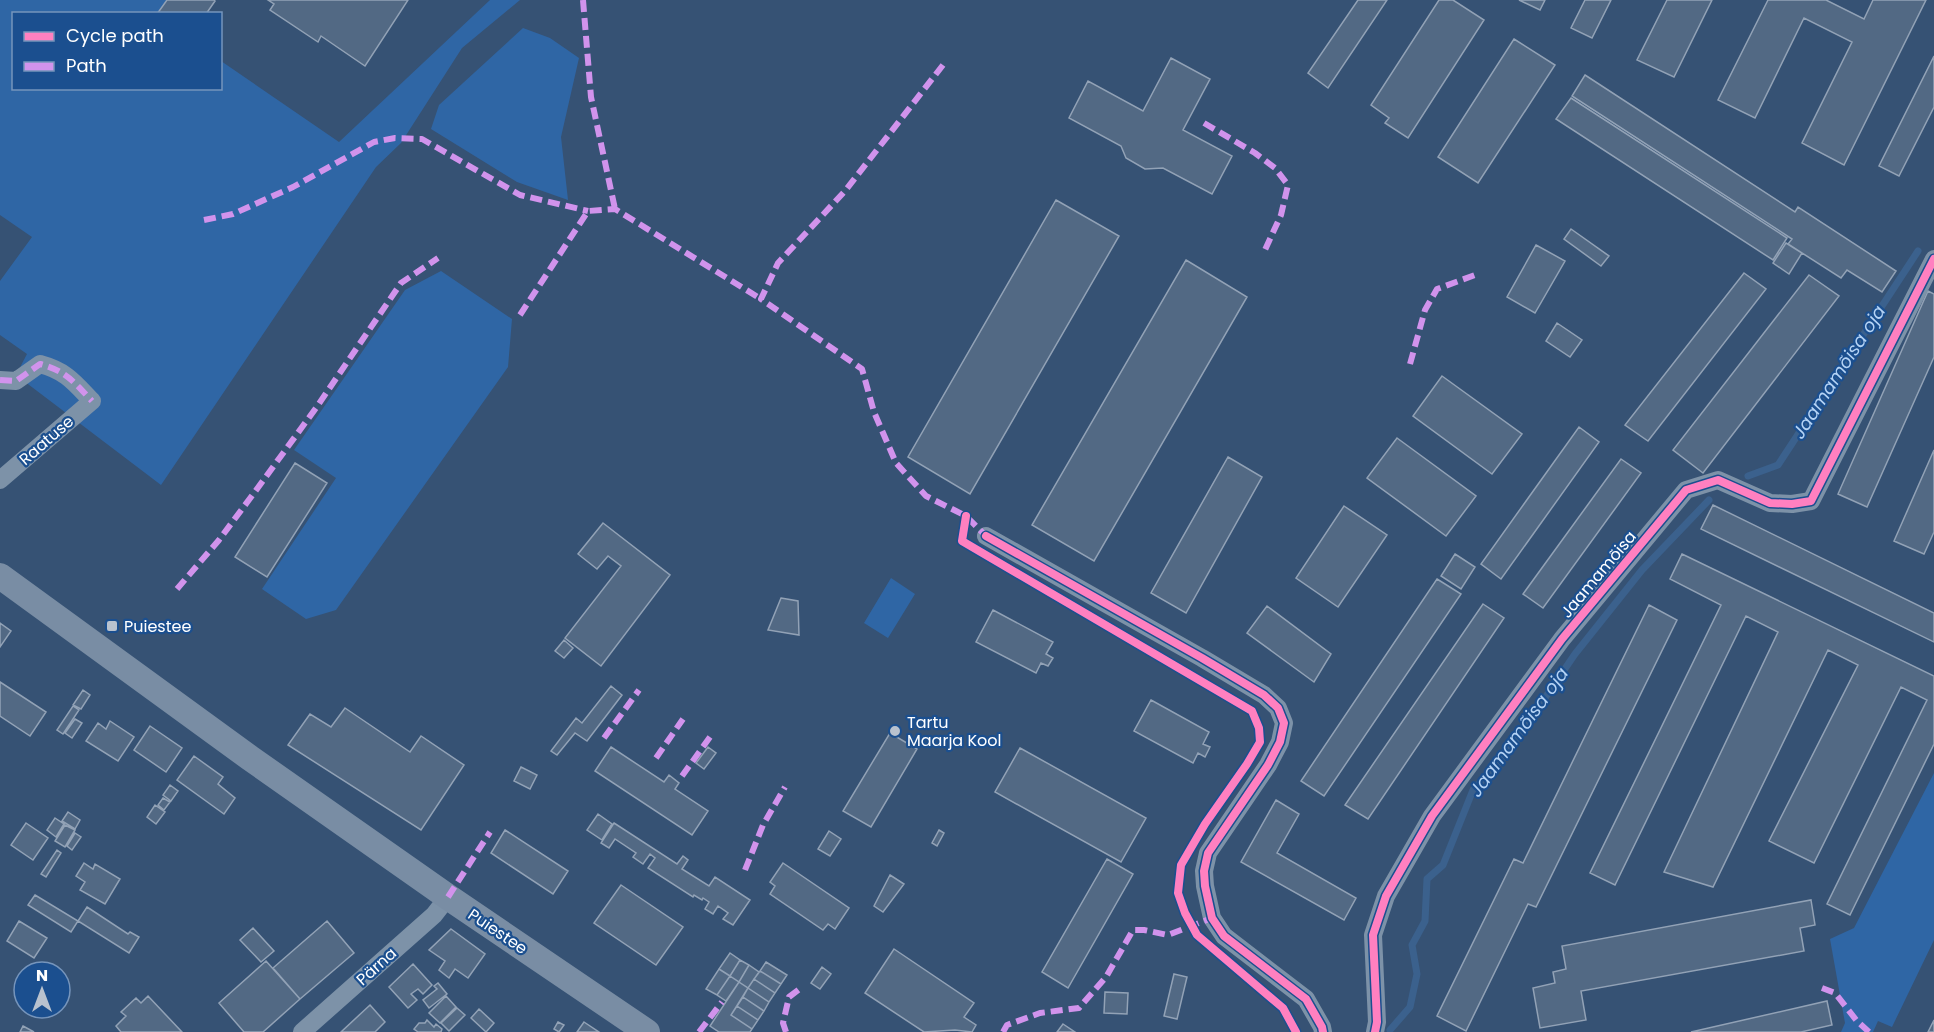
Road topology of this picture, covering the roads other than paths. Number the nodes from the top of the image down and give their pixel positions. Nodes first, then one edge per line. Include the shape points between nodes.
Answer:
1 (1934, 259) edge
2 (0, 380) edge
3 (0, 480) edge
4 (986, 536) dead end
5 (0, 576) edge
6 (448, 897) junction
7 (302, 1032) edge
8 (647, 1032) edge
9 (1323, 1032) edge
10 (1375, 1032) edge

1 - 10 street, Jaamamõisa via 1811,501 1770,502 1718,480 1686,490 1562,639 1432,816 1386,896 1373,935
2 - 3 street, Raatuse via 16,381 40,364 57,369 92,400
4 - 9 street via 1202,658 1264,695 1278,708 1284,723 1280,742 1208,853 1204,886 1212,918 1224,936 1306,999
5 - 6 main road, Puiestee
6 - 7 street, Pärna via 434,915
6 - 8 main road, Puiestee

